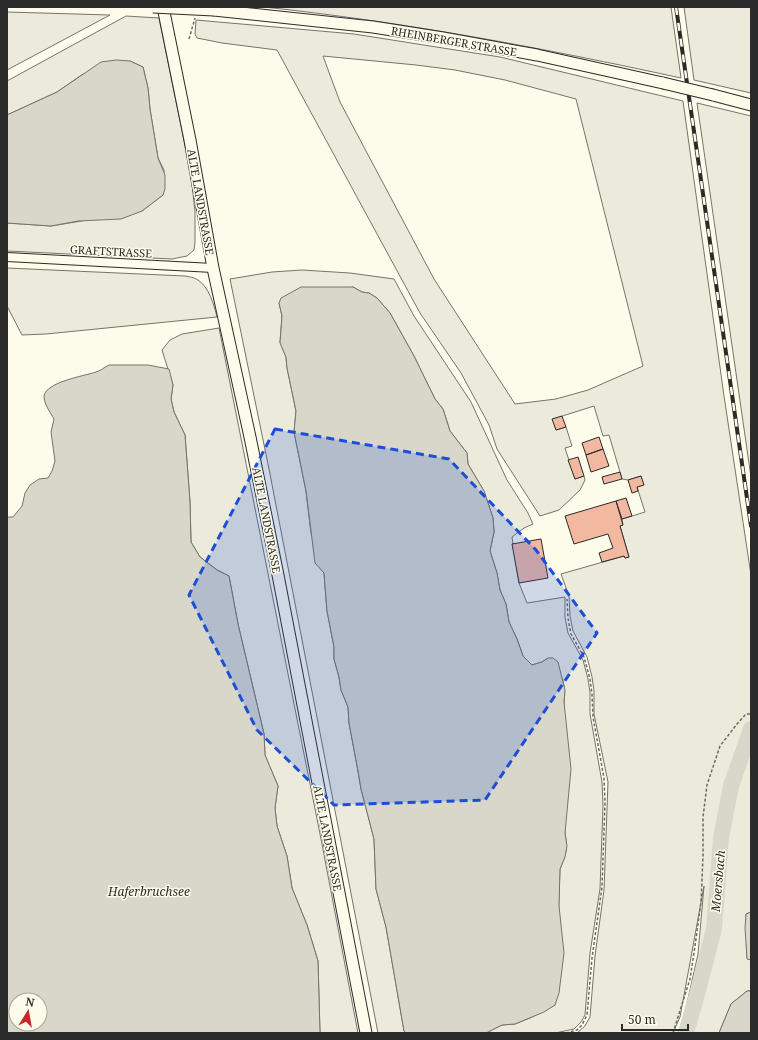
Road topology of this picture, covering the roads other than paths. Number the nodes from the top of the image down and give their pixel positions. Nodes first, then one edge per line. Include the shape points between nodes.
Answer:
1 (153, 7) edge
2 (163, 7) edge
3 (751, 105) edge
4 (7, 257) edge
5 (213, 268) junction
6 (366, 1033) edge

1 - 3 street, RHEINBERGER STRASSE, bridge via 214,10 427,35 537,55
2 - 5 street, ALTE LANDSTRASSE
4 - 5 street, GRAFTSTRASSE
5 - 6 street, ALTE LANDSTRASSE via 250,437

